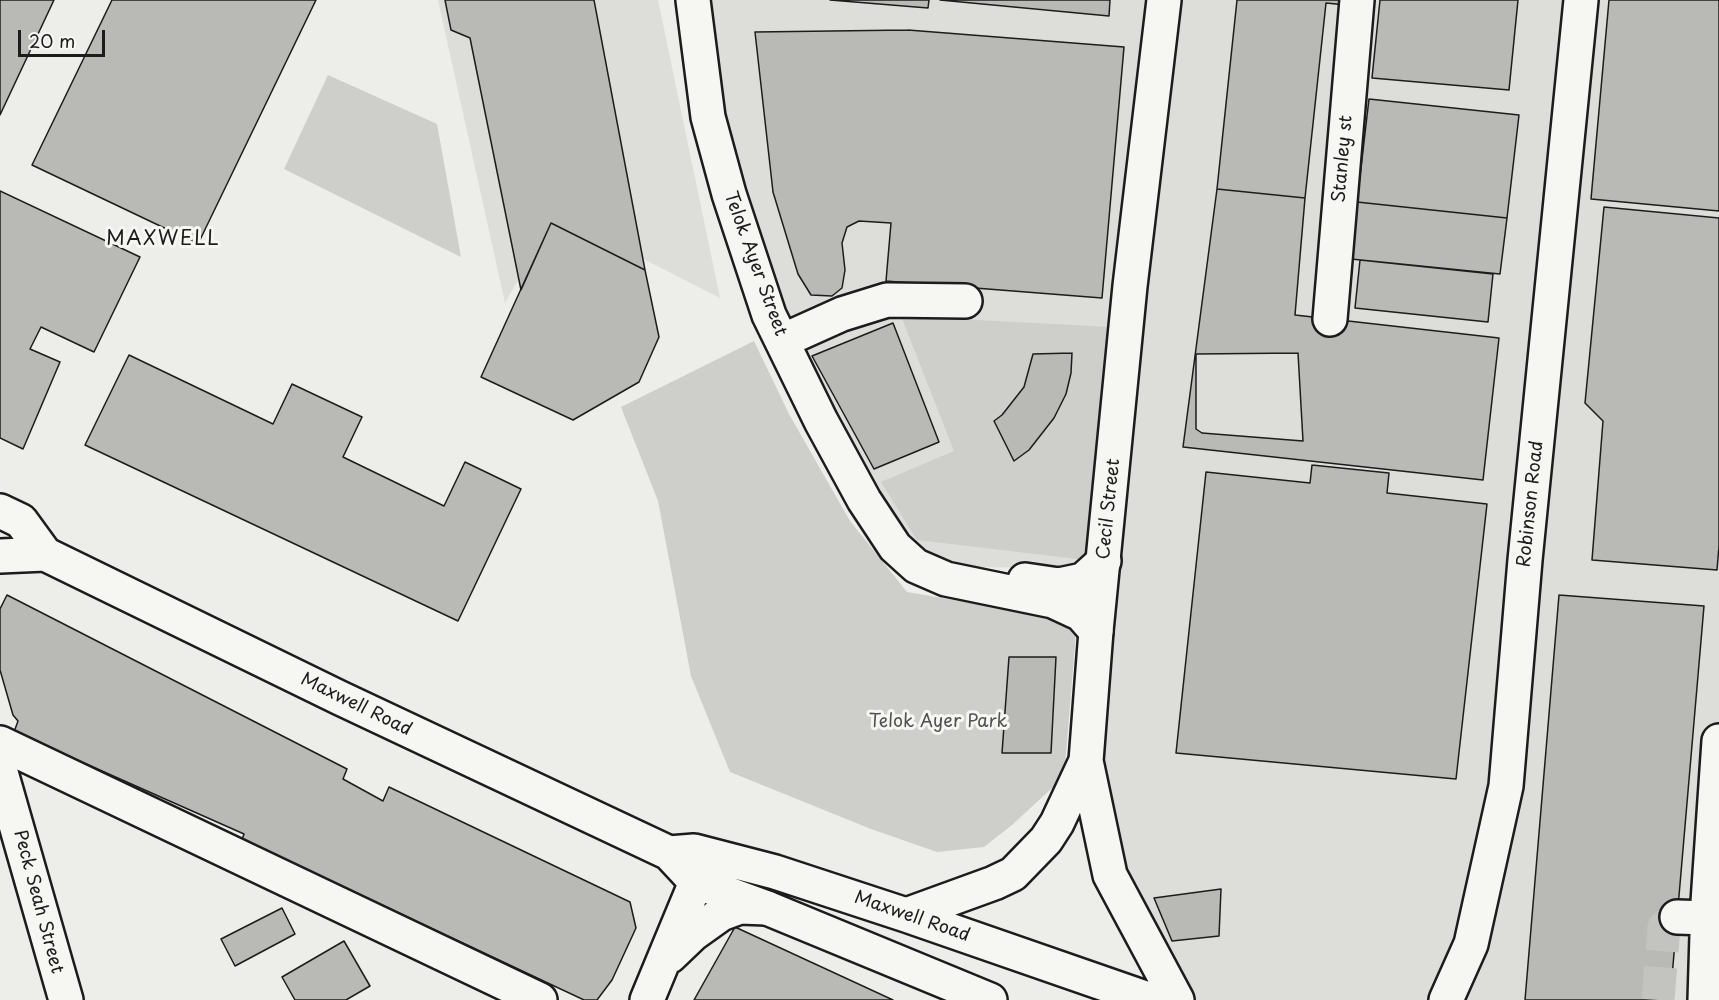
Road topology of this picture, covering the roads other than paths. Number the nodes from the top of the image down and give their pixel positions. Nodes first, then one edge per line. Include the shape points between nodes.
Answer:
1 (693, 0) edge
2 (1164, 0) edge
3 (1357, 0) edge
4 (1581, 0) edge
5 (965, 301) dead end
6 (1329, 319) dead end
7 (782, 341) junction
8 (11, 516) edge
9 (45, 554) junction
10 (1, 557) edge
11 (1104, 561) junction
12 (916, 566) junction
13 (1096, 631) junction
14 (1719, 741) edge
15 (0, 743) edge
16 (1086, 761) junction
17 (0, 769) edge
18 (686, 862) junction
19 (767, 908) junction
20 (1703, 910) edge
21 (906, 915) junction
22 (664, 962) junction
23 (66, 1000) edge
24 (540, 1000) edge
25 (647, 1000) edge
26 (990, 1000) edge
27 (1151, 1000) edge
28 (1177, 1000) edge
29 (1446, 1000) edge
30 (1704, 1000) edge

1 - 7 main road, Telok Ayer Street via 708,117 743,237 769,315
2 - 11 main road, Cecil Street via 1130,286
3 - 6 main road, Stanley st
4 - 29 main road, Robinson Road via 1506,786 1471,945
5 - 7 main road via 886,300 842,314
7 - 12 main road, Telok Ayer Street via 864,500 895,547
8 - 9 main road, Maxwell Road
8 - 10 main road
9 - 10 main road
9 - 18 main road, Maxwell Road
11 - 12 main road via 1083,580 1059,585
11 - 13 main road, Cecil Street
12 - 13 main road, Telok Ayer Street via 946,579 1053,601 1081,614
13 - 16 main road, Cecil Street
14 - 20 main road
15 - 24 main road
16 - 21 main road via 1057,823 1013,874
16 - 28 main road, Cecil Street via 1110,875
17 - 23 main road, Peck Seah Street
18 - 19 main road, Maxwell Road
18 - 21 main road, Maxwell Road via 775,872
18 - 22 main road
19 - 22 main road via 740,907 721,914
19 - 26 main road, Maxwell Road
20 - 30 main road
21 - 27 main road, Maxwell Road
22 - 25 main road

